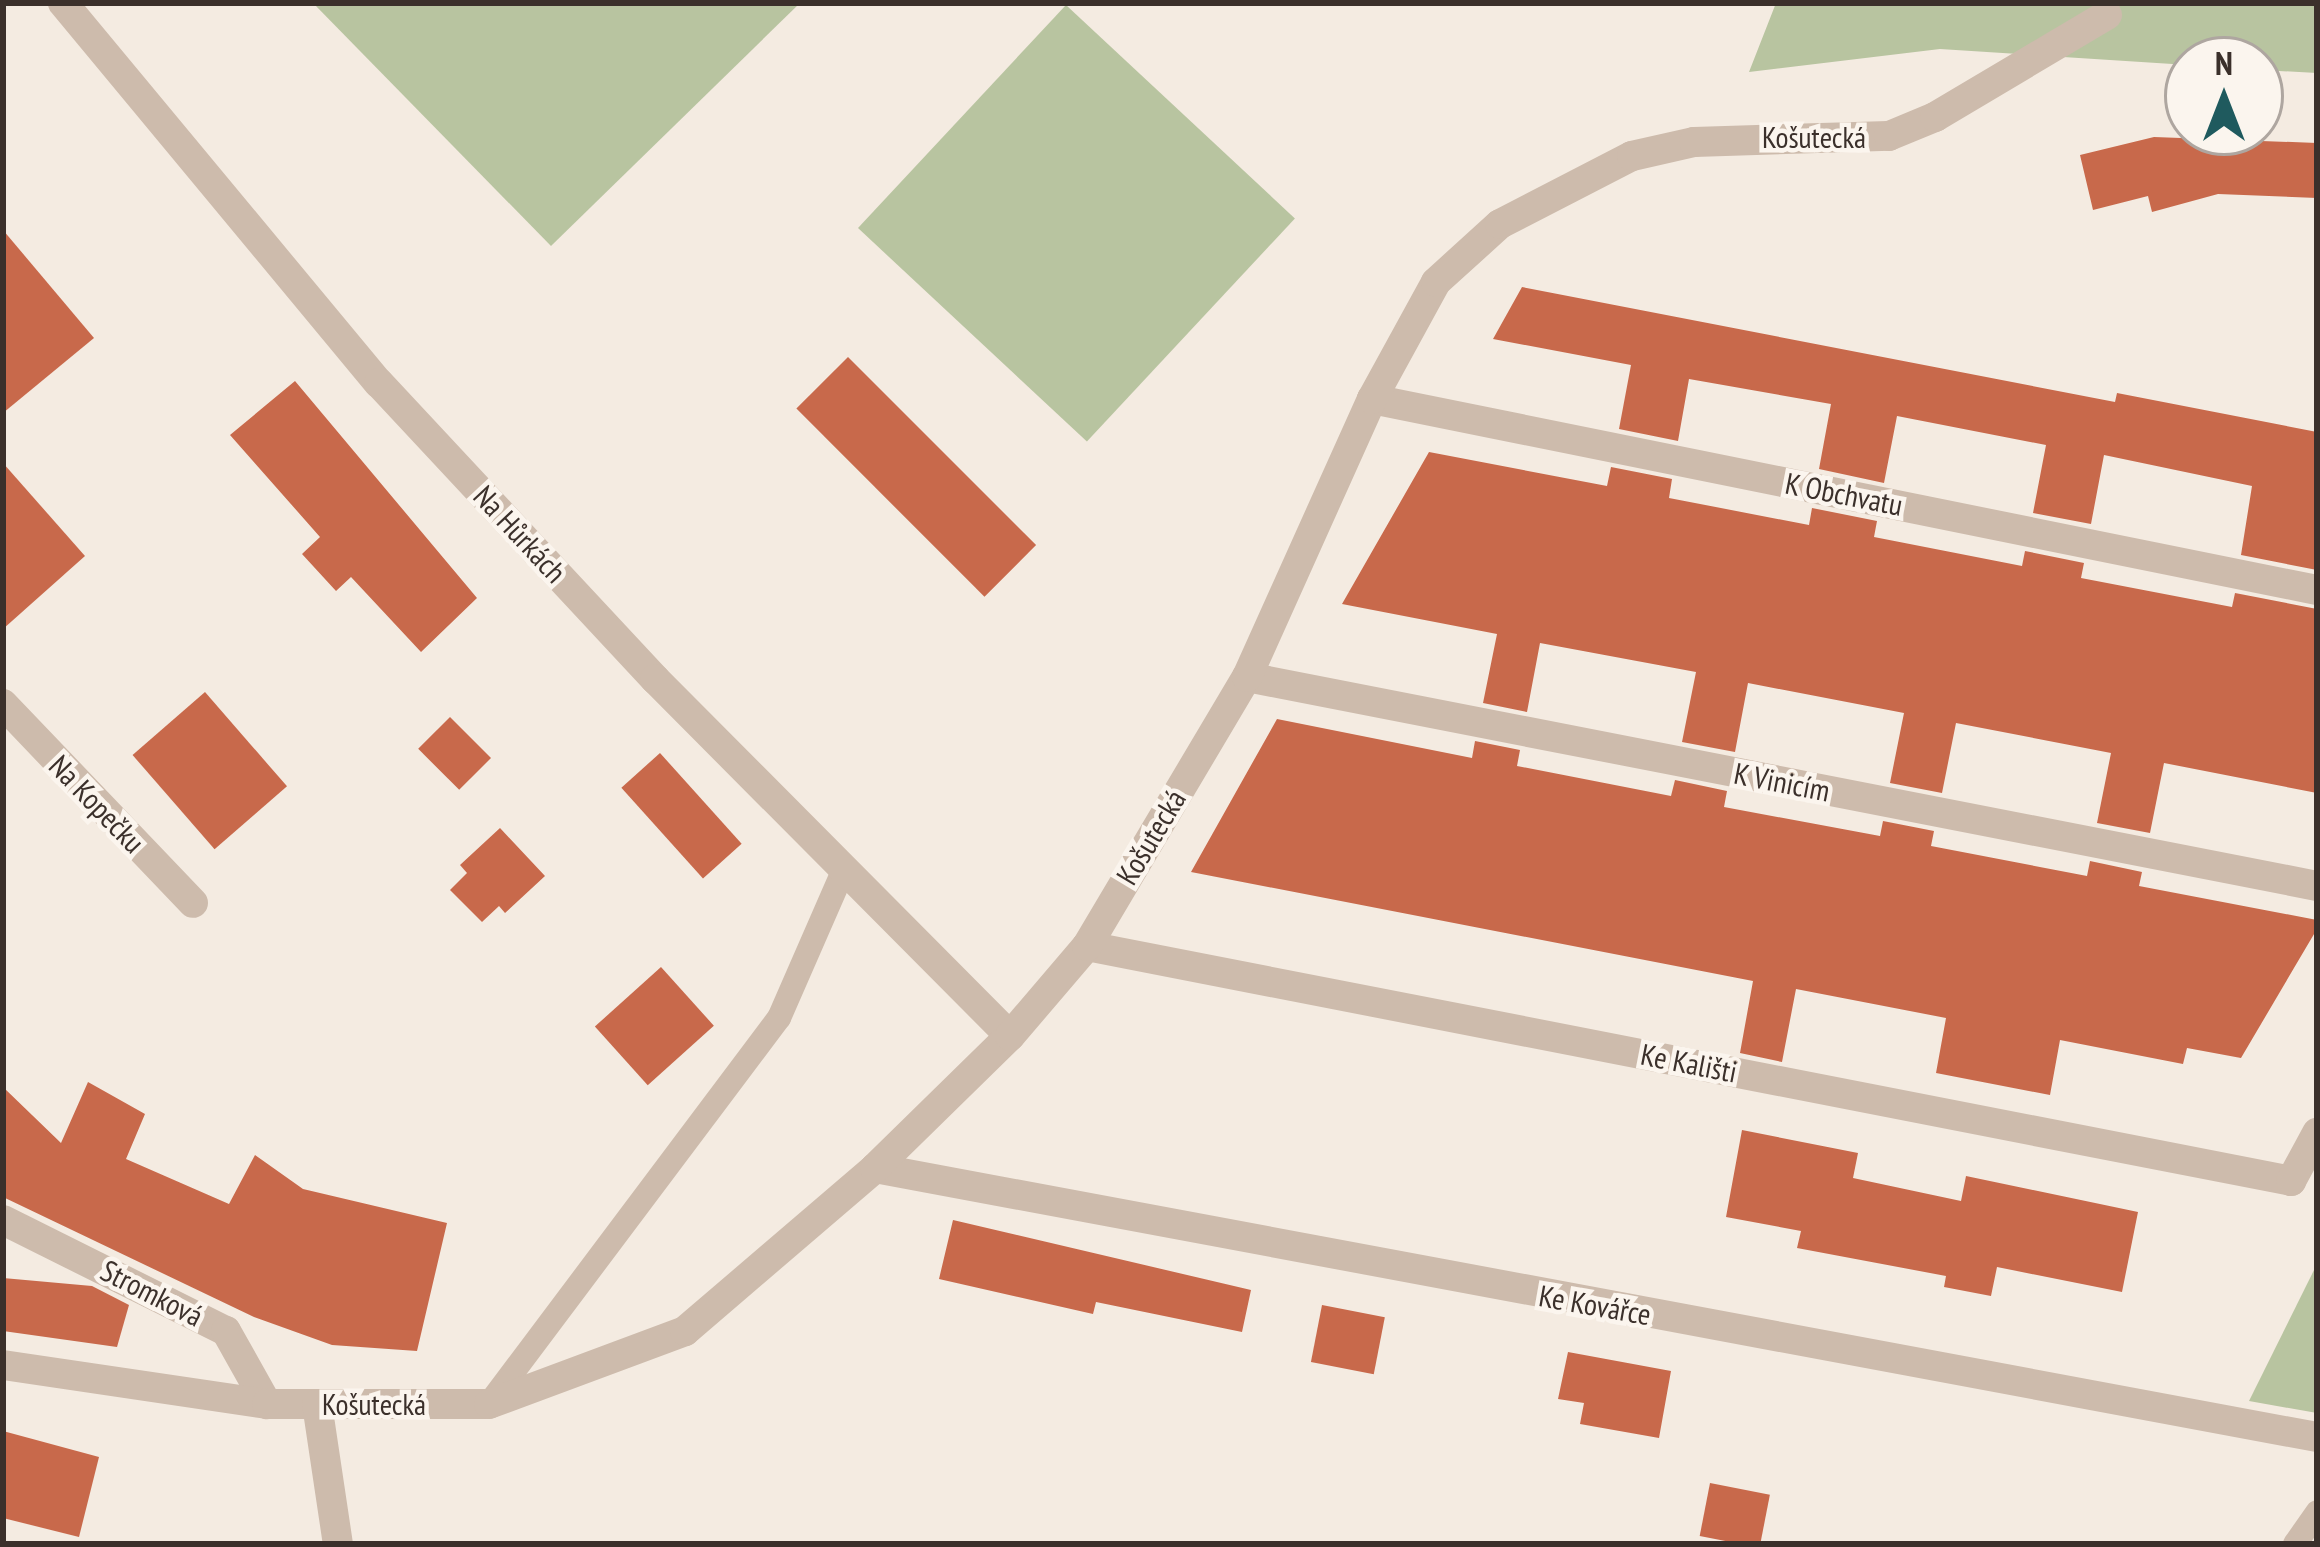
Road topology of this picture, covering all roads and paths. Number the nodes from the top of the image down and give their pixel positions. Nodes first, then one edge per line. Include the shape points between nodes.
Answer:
1 (63, 3) edge
2 (2115, 7) edge
3 (1372, 399) junction
4 (2317, 590) edge
5 (1247, 677) junction
6 (3, 704) edge
7 (844, 869) junction
8 (2317, 886) edge
9 (193, 903) dead end
10 (1087, 946) junction
11 (1010, 1036) junction
12 (2317, 1133) edge
13 (875, 1168) junction
14 (3, 1220) edge
15 (3, 1365) edge
16 (267, 1404) junction
17 (316, 1404) junction
18 (489, 1404) junction
19 (2317, 1437) edge
20 (2317, 1512) edge
21 (338, 1544) edge
22 (2295, 1544) edge

1 - 7 street, Na Hůrkách via 379,383
2 - 3 street, Košutecká via 1936,117 1889,136 1694,142 1570,182 1500,224 1436,282
3 - 4 street, K Obchvatu
3 - 5 street, Košutecká
5 - 8 street, K Vinicím
5 - 10 street, Košutecká
6 - 9 street, Na Kopečku
7 - 11 street, Na Hůrkách
7 - 18 lane via 779,1018
10 - 11 street, Košutecká
10 - 12 street, Ke Kališti via 2290,1181
11 - 13 street, Košutecká
13 - 18 street, Košutecká via 685,1331
13 - 19 street, Ke Kovářce
14 - 16 street, Stromková via 226,1331
15 - 16 street, Košutecká
16 - 17 street, Košutecká
17 - 18 street, Košutecká
17 - 21 street
20 - 22 lane

